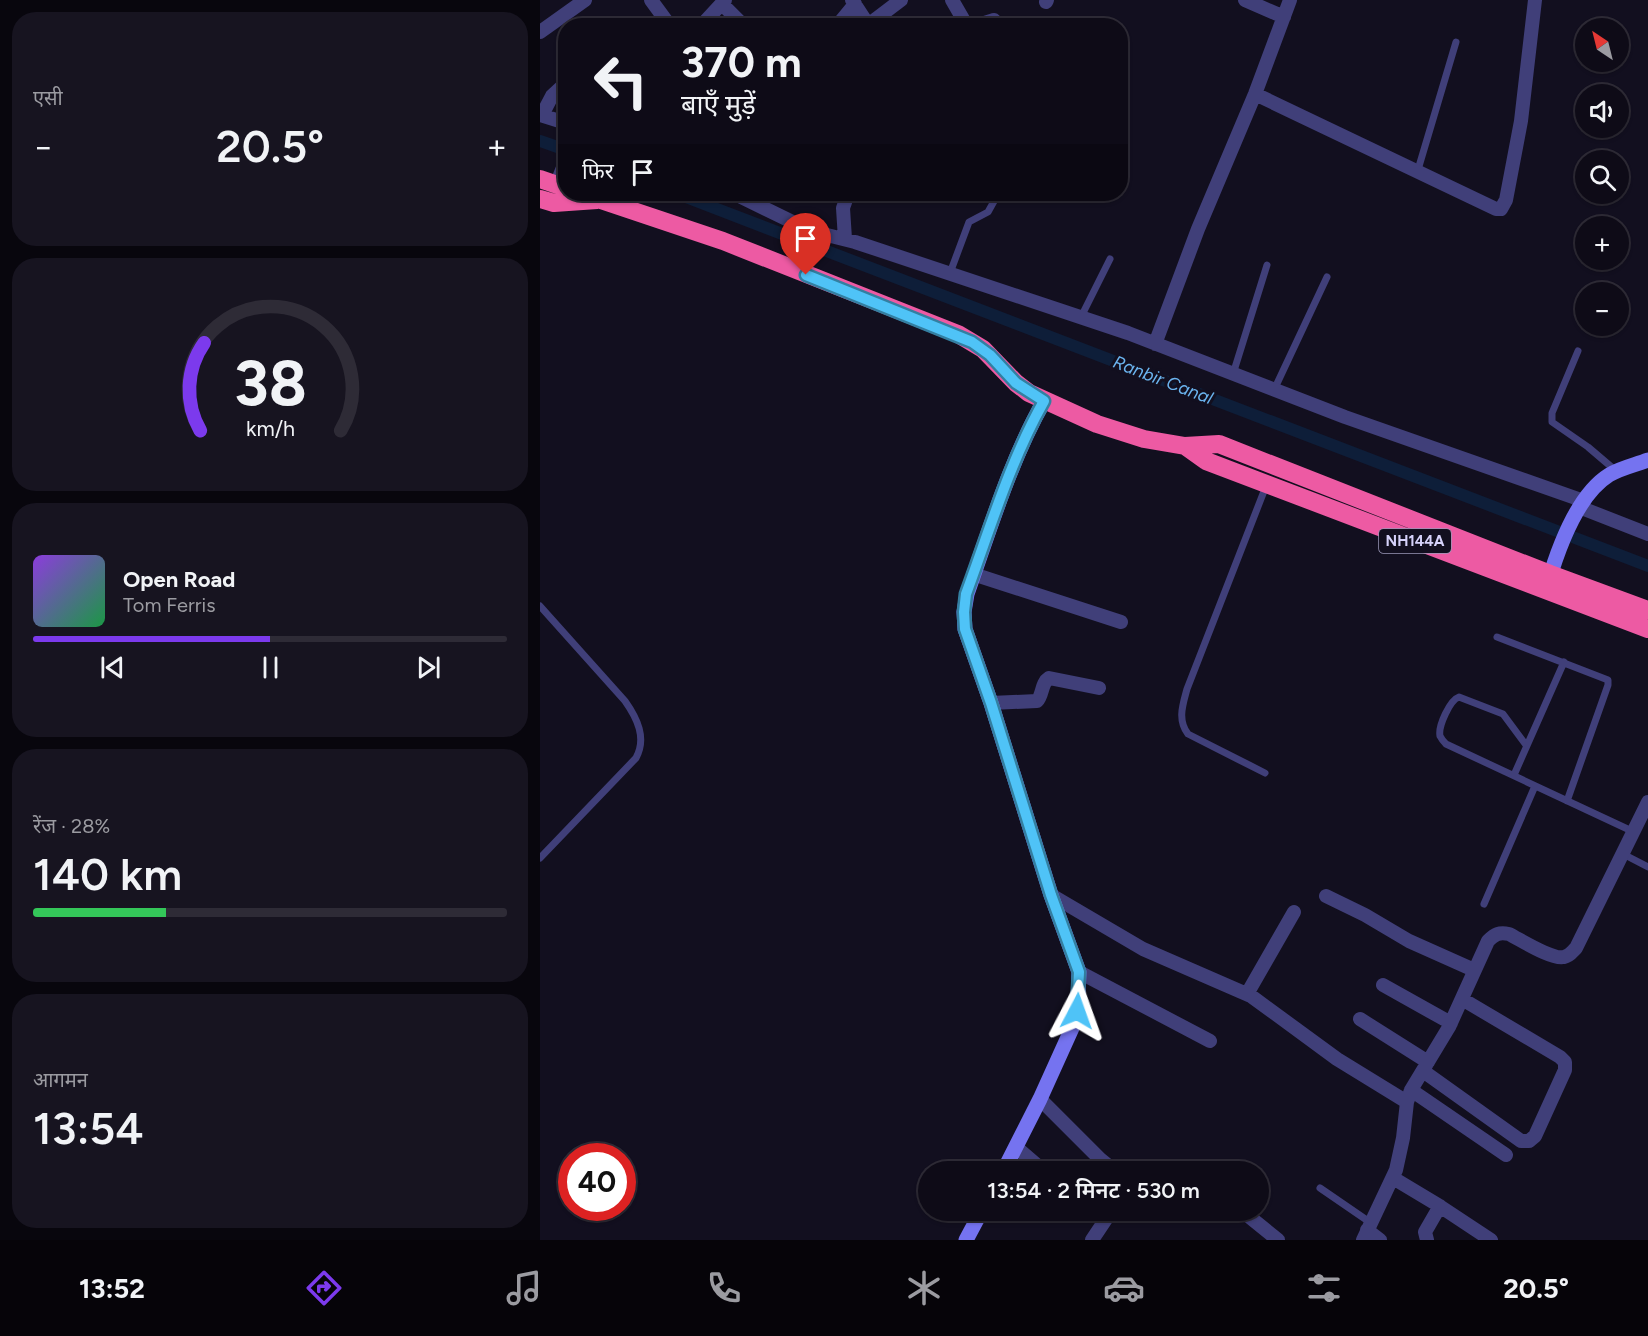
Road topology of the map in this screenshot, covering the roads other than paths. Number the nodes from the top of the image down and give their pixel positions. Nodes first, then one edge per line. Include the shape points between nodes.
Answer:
1 (585, 0) edge
2 (651, 0) edge
3 (901, 0) edge
4 (952, 0) edge
5 (1245, 0) edge
6 (1290, 0) edge
7 (1535, 0) edge
8 (723, 2) edge
9 (853, 2) edge
10 (1284, 16) junction
11 (560, 18) edge
12 (664, 18) edge
13 (708, 18) edge
14 (737, 18) edge
15 (842, 18) edge
16 (863, 18) edge
17 (877, 18) edge
18 (962, 18) edge
19 (558, 19) edge
20 (540, 32) edge
21 (1456, 42) dead end
22 (558, 90) edge
23 (1255, 94) junction
24 (541, 115) edge
25 (558, 120) edge
26 (1417, 173) junction
27 (540, 199) edge
28 (586, 201) edge
29 (605, 201) edge
30 (749, 201) edge
31 (846, 201) edge
32 (994, 201) edge
33 (845, 239) junction
34 (1110, 259) dead end
35 (1267, 265) dead end
36 (950, 273) junction
37 (1327, 277) dead end
38 (1081, 317) junction
39 (1155, 344) junction
40 (1578, 351) dead end
41 (1233, 374) junction
42 (1274, 390) junction
43 (1044, 401) junction
44 (1185, 446) junction
45 (1648, 460) edge
46 (1617, 472) junction
47 (1267, 484) junction
48 (1582, 504) junction
49 (1648, 534) edge
50 (973, 574) junction
51 (1548, 583) junction
52 (540, 606) edge
53 (1648, 610) edge
54 (1121, 622) dead end
55 (1648, 629) edge
56 (1497, 637) dead end
57 (1564, 662) junction
58 (1100, 688) dead end
59 (991, 703) junction
60 (1526, 745) junction
61 (1265, 773) dead end
62 (1514, 775) junction
63 (1535, 786) junction
64 (1567, 801) junction
65 (1648, 802) edge
66 (1634, 832) junction
67 (1623, 854) junction
68 (540, 858) edge
69 (1648, 867) edge
70 (1051, 895) junction
71 (1326, 896) dead end
72 (1484, 904) dead end
73 (1294, 912) dead end
74 (1474, 970) junction
75 (1079, 972) junction
76 (1383, 985) dead end
77 (1247, 994) junction
78 (1462, 999) junction
79 (1360, 1019) dead end
80 (1451, 1023) junction
81 (1210, 1041) dead end
82 (1426, 1066) junction
83 (1409, 1096) junction
84 (1040, 1099) junction
85 (1016, 1147) junction
86 (1506, 1155) dead end
87 (1009, 1161) edge
88 (1032, 1161) edge
89 (1102, 1161) edge
90 (1393, 1178) junction
91 (1320, 1188) dead end
92 (1440, 1206) junction
93 (976, 1221) edge
94 (1105, 1221) edge
95 (1255, 1221) edge
96 (1367, 1231) edge
97 (966, 1240) edge
98 (1092, 1240) edge
99 (1278, 1240) edge
100 (1380, 1240) edge
101 (1427, 1240) edge
102 (1491, 1240) edge

1 - 11 street
2 - 12 street
3 - 17 street
4 - 18 street
5 - 10 street
6 - 10 street
7 - 26 street via 1521,121 1504,205 1496,209
8 - 13 street
8 - 14 street
9 - 15 street
9 - 16 street
10 - 23 street
19 - 20 street
21 - 26 lane
22 - 24 street
23 - 26 street
23 - 39 street via 1198,228
24 - 25 street
27 - 28 highway, NH144A via 554,203
29 - 43 highway, NH144A via 723,242 958,334 983,349 1016,383
30 - 33 street via 811,231
31 - 33 street
32 - 36 lane via 988,212 969,222
33 - 36 street
34 - 38 lane
35 - 41 lane
36 - 38 street
37 - 42 lane
38 - 39 street
39 - 41 street
40 - 46 lane via 1552,413 1552,422
41 - 42 street
42 - 48 street
43 - 44 highway, NH144A via 1127,434
43 - 50 street via 1013,465
44 - 47 highway, NH144A via 1206,461
44 - 51 highway, NH144A via 1219,444
45 - 46 street
46 - 48 street via 1593,487
47 - 51 highway, NH144A
47 - 61 lane via 1182,710 1182,723 1188,734
48 - 49 street
48 - 51 street
50 - 54 street
50 - 59 street via 966,594 965,629
51 - 53 highway, NH144A
51 - 55 highway, NH144A
52 - 68 lane via 631,710 641,742 636,758
56 - 57 lane
57 - 60 lane
57 - 64 lane via 1609,682
58 - 59 street via 1049,678 1037,701
59 - 70 street
60 - 62 lane
60 - 62 lane via 1503,714 1462,698 1456,697 1450,703 1439,732 1442,740
62 - 63 lane
63 - 64 lane
63 - 72 lane
64 - 66 lane
65 - 66 street
66 - 67 street
67 - 69 lane
67 - 74 street via 1570,955 1549,955 1509,934 1499,933 1488,941
70 - 75 street
70 - 77 street via 1143,949
71 - 74 street via 1409,941
73 - 77 street
74 - 78 street
75 - 81 street
75 - 84 street via 1073,1026
76 - 80 street
77 - 83 street via 1337,1059
78 - 80 street
78 - 82 street via 1565,1062 1565,1070 1535,1136 1521,1141
79 - 82 street
80 - 82 street
82 - 83 street
83 - 86 street
83 - 90 street
84 - 85 street
84 - 89 street
85 - 87 street
85 - 88 street
90 - 92 street
90 - 96 street
91 - 96 lane
92 - 101 street via 1425,1232
92 - 102 street
93 - 97 street
94 - 98 street
95 - 99 street
96 - 100 street

